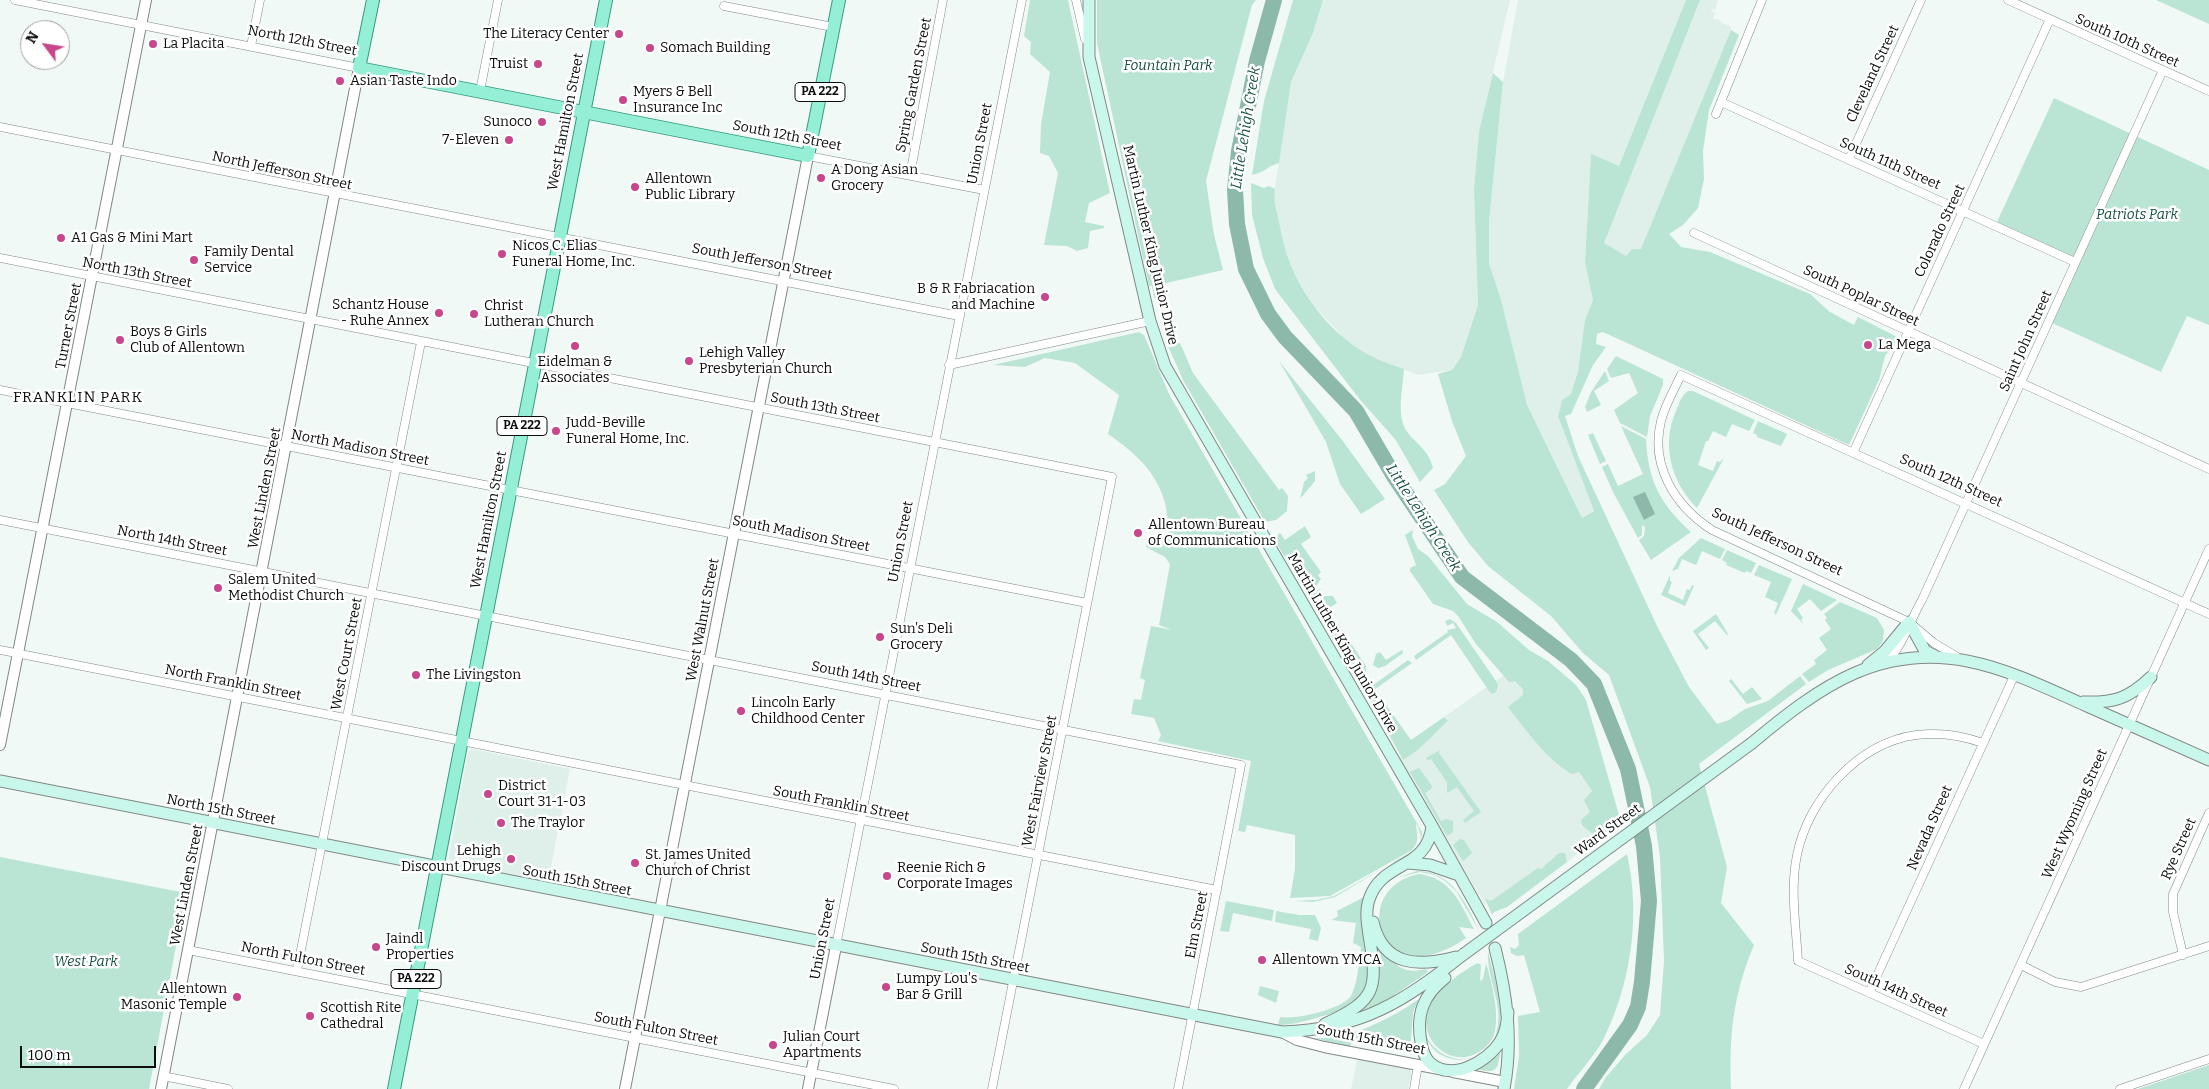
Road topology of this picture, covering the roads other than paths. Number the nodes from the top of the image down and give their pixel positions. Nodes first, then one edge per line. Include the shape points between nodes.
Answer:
1 (15, 0) edge
2 (146, 0) edge
3 (260, 0) edge
4 (373, 0) edge
5 (498, 0) edge
6 (606, 0) edge
7 (839, 0) edge
8 (943, 0) edge
9 (1022, 0) edge
10 (1076, 0) edge
11 (1089, 0) edge
12 (1762, 0) edge
13 (1921, 0) edge
14 (2008, 0) edge
15 (32, 1) edge
16 (724, 6) dead end
17 (2050, 19) junction
18 (141, 24) junction
19 (833, 27) junction
20 (251, 46) junction
21 (1089, 57) junction
22 (359, 68) junction
23 (2163, 70) junction
24 (480, 91) junction
25 (2209, 91) edge
26 (1721, 102) junction
27 (583, 111) junction
28 (1716, 114) dead end
29 (0, 128) edge
30 (117, 150) junction
31 (808, 156) junction
32 (1849, 159) junction
33 (910, 175) junction
34 (984, 190) junction
35 (336, 194) junction
36 (1963, 210) junction
37 (1694, 233) dead end
38 (559, 237) junction
39 (0, 258) edge
40 (2076, 262) junction
41 (92, 277) junction
42 (784, 282) junction
43 (959, 316) junction
44 (311, 320) junction
45 (1150, 321) junction
46 (1908, 331) junction
47 (421, 342) junction
48 (534, 364) junction
49 (949, 365) junction
50 (1681, 374) joint
51 (2020, 384) junction
52 (0, 390) edge
53 (68, 403) junction
54 (759, 408) junction
55 (934, 442) junction
56 (287, 446) junction
57 (1854, 453) junction
58 (396, 468) junction
59 (2209, 469) edge
60 (1112, 477) joint
61 (509, 490) junction
62 (1966, 504) junction
63 (0, 520) edge
64 (43, 528) junction
65 (734, 533) junction
66 (2209, 549) edge
67 (910, 568) junction
68 (263, 571) junction
69 (371, 593) junction
70 (1087, 603) junction
71 (2184, 603) junction
72 (2209, 614) edge
73 (486, 615) junction
74 (1909, 622) junction
75 (0, 650) edge
76 (18, 653) junction
77 (1939, 657) junction
78 (710, 659) junction
79 (1964, 659) junction
80 (1886, 663) junction
81 (1856, 673) junction
82 (2015, 674) junction
83 (2151, 678) junction
84 (885, 694) junction
85 (238, 697) junction
86 (2076, 701) junction
87 (347, 720) junction
88 (2129, 725) junction
89 (1062, 729) junction
90 (461, 741) junction
91 (1983, 743) junction
92 (0, 746) edge
93 (2209, 760) edge
94 (1241, 765) joint
95 (0, 781) edge
96 (685, 785) junction
97 (2209, 813) edge
98 (861, 820) junction
99 (213, 825) junction
100 (1432, 826) junction
101 (322, 845) junction
102 (1038, 855) junction
103 (1406, 864) junction
104 (437, 868) junction
105 (1459, 875) junction
106 (1385, 876) junction
107 (1217, 890) junction
108 (660, 912) junction
109 (1486, 923) dead end
110 (836, 946) junction
111 (2209, 946) edge
112 (1495, 948) dead end
113 (188, 950) junction
114 (2183, 955) junction
115 (1466, 957) junction
116 (2021, 965) junction
117 (297, 970) junction
118 (1013, 981) junction
119 (414, 993) junction
120 (1869, 993) junction
121 (1508, 1012) junction
122 (1192, 1015) junction
123 (1310, 1031) junction
124 (1282, 1032) junction
125 (1420, 1035) junction
126 (636, 1037) junction
127 (1984, 1044) junction
128 (2209, 1060) edge
129 (1418, 1065) junction
130 (1447, 1070) junction
131 (811, 1073) junction
132 (164, 1076) junction
133 (1505, 1085) edge
134 (161, 1089) edge
135 (228, 1089) edge
136 (394, 1089) edge
137 (625, 1089) edge
138 (808, 1089) edge
139 (894, 1089) edge
140 (992, 1089) edge
141 (1178, 1089) edge
142 (1414, 1089) edge
143 (1964, 1089) edge
144 (2120, 1089) edge

1 - 15 street, North 12th Street
2 - 18 street, Turner Street
3 - 20 street
4 - 22 main road
5 - 24 street
6 - 27 main road, West Hamilton Street
7 - 19 main road, PA 222
8 - 33 street, Spring Garden Street
9 - 34 street, Union Street
10 - 21 street
11 - 21 main road, Martin Luther King Junior Drive
12 - 26 street
13 - 32 street, Cleveland Street
14 - 17 street, South 10th Street
15 - 18 street, North 12th Street
16 - 19 street
17 - 23 street, South 10th Street
17 - 36 street, Colorado Street
18 - 20 street, North 12th Street
18 - 30 street, Turner Street
19 - 31 main road, PA 222
20 - 22 street, North 12th Street
21 - 45 main road, Martin Luther King Junior Drive
22 - 24 main road, North 12th Street
22 - 35 street, West Linden Street
23 - 25 street, South 10th Street
23 - 40 street, Saint John Street
24 - 27 main road, North 12th Street
26 - 28 street
26 - 32 street, South 11th Street
27 - 31 main road, South 12th Street
27 - 38 main road, West Hamilton Street / PA 222
29 - 30 street, North Jefferson Street
30 - 35 street, North Jefferson Street
30 - 41 street, Turner Street
31 - 33 street, South 12th Street
31 - 42 street, West Walnut Street
32 - 36 street, South 11th Street
33 - 34 street, South 12th Street
34 - 43 street, Union Street
35 - 38 street, North Jefferson Street
35 - 44 street, West Linden Street
36 - 40 street, South 11th Street
36 - 46 street, Colorado Street
37 - 46 street, South Poplar Street
38 - 42 street, South Jefferson Street
38 - 48 main road, West Hamilton Street / PA 222
39 - 41 street, North 13th Street
40 - 51 street, Saint John Street
41 - 44 street, North 13th Street
41 - 53 street, Turner Street
42 - 43 street, South Jefferson Street
42 - 54 street, West Walnut Street
43 - 49 street, Union Street
44 - 47 street, North 13th Street
44 - 56 street, West Linden Street
45 - 49 street
45 - 100 main road, Martin Luther King Junior Drive via 1174,384
46 - 51 street, South Poplar Street
46 - 57 street, Colorado Street
47 - 48 street, North 13th Street
47 - 58 street, West Court Street
48 - 54 street, South 13th Street
48 - 61 main road, West Hamilton Street / PA 222
49 - 55 street, Union Street
50 - 57 street, South 12th Street
50 - 74 street, South Jefferson Street via 1666,405 1659,434 1661,464 1680,502 1712,530
51 - 59 street, South Poplar Street
51 - 62 street, Saint John Street
52 - 53 street, North Madison Street
53 - 56 street, North Madison Street
53 - 64 street, Turner Street
54 - 55 street, South 13th Street
54 - 65 street, West Walnut Street
55 - 60 street, South 13th Street
55 - 67 street, Union Street
56 - 58 street, North Madison Street
56 - 68 street, West Linden Street
57 - 62 street, South 12th Street
58 - 61 street, North Madison Street
58 - 69 street, West Court Street
60 - 70 street, West Fairview Street
61 - 65 street, South Madison Street
61 - 73 main road, West Hamilton Street / PA 222
62 - 71 street, South 12th Street
62 - 74 street, Saint John Street
63 - 64 street, North 14th Street
64 - 68 street, North 14th Street
64 - 76 street, Turner Street
65 - 67 street, South Madison Street
65 - 78 street, West Walnut Street
66 - 71 street, West Wyoming Street
67 - 70 street, South Madison Street
67 - 84 street, Union Street
68 - 69 street, North 14th Street
68 - 85 street, West Linden Street
69 - 73 street, North 14th Street
69 - 87 street, West Court Street
70 - 89 street, West Fairview Street
71 - 72 street, South 12th Street
71 - 83 street, West Wyoming Street
73 - 78 street, South 14th Street
73 - 90 main road, West Hamilton Street / PA 222
74 - 77 main road via 1924,651
74 - 79 street, South Jefferson Street via 1946,652
74 - 80 street, Saint John Street via 1901,643
74 - 81 main road via 1882,655
75 - 76 street, North Franklin Street
76 - 85 street, North Franklin Street
76 - 92 street, Turner Street
77 - 79 main road
77 - 80 main road, Ward Street
78 - 84 street, South 14th Street
78 - 96 street, West Walnut Street
79 - 82 main road
80 - 81 main road, Ward Street
81 - 115 main road, Ward Street, bridge via 1806,702
82 - 86 main road
82 - 91 street, Nevada Street
83 - 86 main road via 2121,699 2107,703
83 - 88 street, West Wyoming Street
84 - 89 street, South 14th Street
84 - 98 street, Union Street
85 - 87 street, North Franklin Street
85 - 99 street, West Linden Street
86 - 88 main road
87 - 90 street, North Franklin Street
87 - 101 street, West Court Street
88 - 93 main road
88 - 116 street, West Wyoming Street
89 - 94 street, South 14th Street
89 - 102 street, West Fairview Street
90 - 96 street, South Franklin Street
90 - 104 main road, West Hamilton Street / PA 222
91 - 120 street, Nevada Street
91 - 120 street, South 14th Street via 1966,737 1933,733 1896,740 1854,764 1827,791 1807,824 1794,876 1798,961
94 - 107 street, Elm Street
95 - 99 main road, North 15th Street
96 - 98 street, South Franklin Street
96 - 108 street, West Walnut Street
97 - 114 street, Rye Street via 2174,894 2173,912
98 - 102 street, South Franklin Street
98 - 110 street, Union Street
99 - 101 main road, North 15th Street
99 - 113 street, West Linden Street
100 - 103 main road via 1424,850
100 - 105 main road, Martin Luther King Junior Drive
101 - 104 main road, North 15th Street
101 - 117 street, West Court Street
102 - 107 street, South Franklin Street
102 - 118 street, West Fairview Street
103 - 105 main road via 1430,865
103 - 106 main road
104 - 108 main road, South 15th Street
104 - 119 main road, PA 222
105 - 109 main road, Martin Luther King Junior Drive
106 - 115 main road via 1373,909 1375,930 1387,949 1404,961 1424,964
106 - 123 main road via 1372,892 1368,907 1375,970 1370,993 1358,1007
107 - 122 street, Elm Street
108 - 110 main road, South 15th Street
108 - 126 street, West Walnut Street
110 - 118 main road, South 15th Street
110 - 131 street, Union Street
111 - 114 street
112 - 121 main road
113 - 117 street, North Fulton Street
113 - 132 street, West Linden Street
114 - 116 street via 2081,986 2055,982
115 - 123 main road, Ward Street via 1380,1012 1351,1023
115 - 125 main road via 1426,998 1418,1021
116 - 127 street, West Wyoming Street
117 - 119 street, North Fulton Street
118 - 122 main road, South 15th Street
118 - 140 street, West Fairview Street
119 - 126 street, South Fulton Street
119 - 136 main road, PA 222
120 - 127 street, South 14th Street
121 - 130 main road via 1504,1033 1493,1050 1476,1063
121 - 133 main road
122 - 124 main road, South 15th Street
122 - 141 street, Elm Street
123 - 124 main road, Ward Street
124 - 129 street, South 15th Street via 1297,1040
125 - 129 main road
125 - 130 main road via 1430,1063
126 - 131 street, South Fulton Street
126 - 137 street, West Walnut Street
127 - 143 street, West Wyoming Street
128 - 144 street
129 - 130 street, South 15th Street
129 - 142 street
130 - 133 street, South 15th Street
131 - 138 street, Union Street
131 - 139 street, South Fulton Street
132 - 134 street, West Linden Street
132 - 135 street

